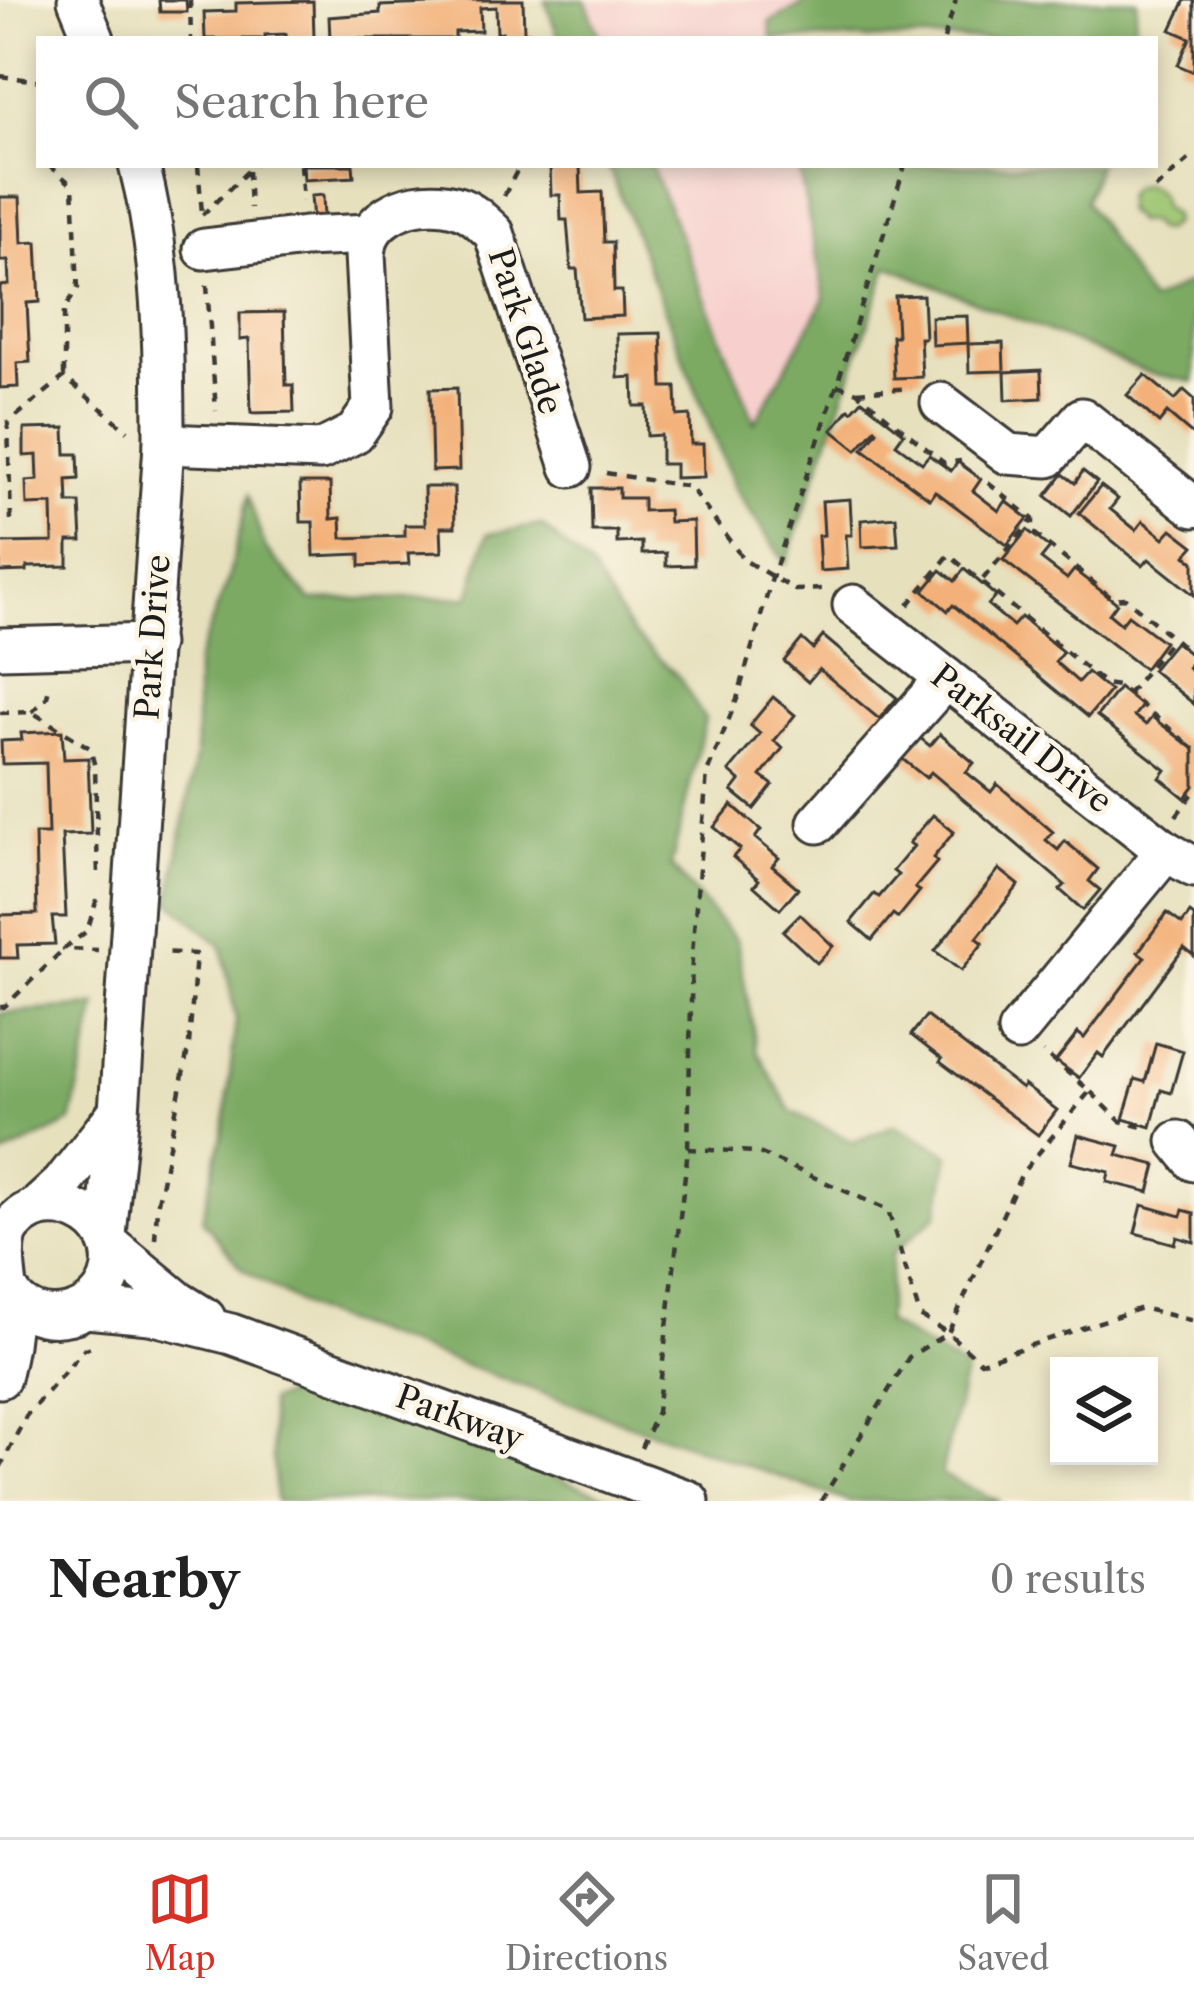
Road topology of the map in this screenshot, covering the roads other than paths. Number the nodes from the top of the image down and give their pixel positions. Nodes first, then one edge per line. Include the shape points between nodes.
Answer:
1 (77, 0) edge
2 (93, 36) edge
3 (140, 168) edge
4 (203, 232) road end
5 (370, 234) junction
6 (941, 403) road end
7 (164, 444) junction
8 (571, 467) road end
9 (1194, 507) edge
10 (866, 614) road end
11 (152, 644) junction
12 (0, 648) edge
13 (946, 677) junction
14 (818, 823) dead end
15 (1180, 859) edge
16 (1018, 1030) road end
17 (119, 1111) junction
18 (21, 1211) edge
19 (108, 1240) junction
20 (3, 1278) edge
21 (78, 1312) junction
22 (231, 1334) junction
23 (0, 1378) edge
24 (0, 1400) edge
25 (689, 1501) edge

1 - 2 street
3 - 7 street, Park Drive via 159,284
4 - 5 street
5 - 7 street via 373,407 355,433 321,450
5 - 8 street, Park Glade via 387,215 444,203 494,233
6 - 9 street via 1008,454 1048,457 1082,418
7 - 11 street, Park Drive
10 - 13 street, Parksail Drive
11 - 12 street
11 - 17 street, Park Drive
13 - 14 street
13 - 15 street, Parksail Drive
15 - 16 street
17 - 18 street via 62,1184
17 - 19 street, Park Drive
18 - 19 street via 74,1208
18 - 20 street via 1,1250
19 - 21 street via 108,1281
19 - 22 street, Parkway
20 - 21 street via 34,1312
20 - 23 street via 8,1336
21 - 22 street, Parkway via 150,1314
21 - 24 street
22 - 25 street, Parkway

